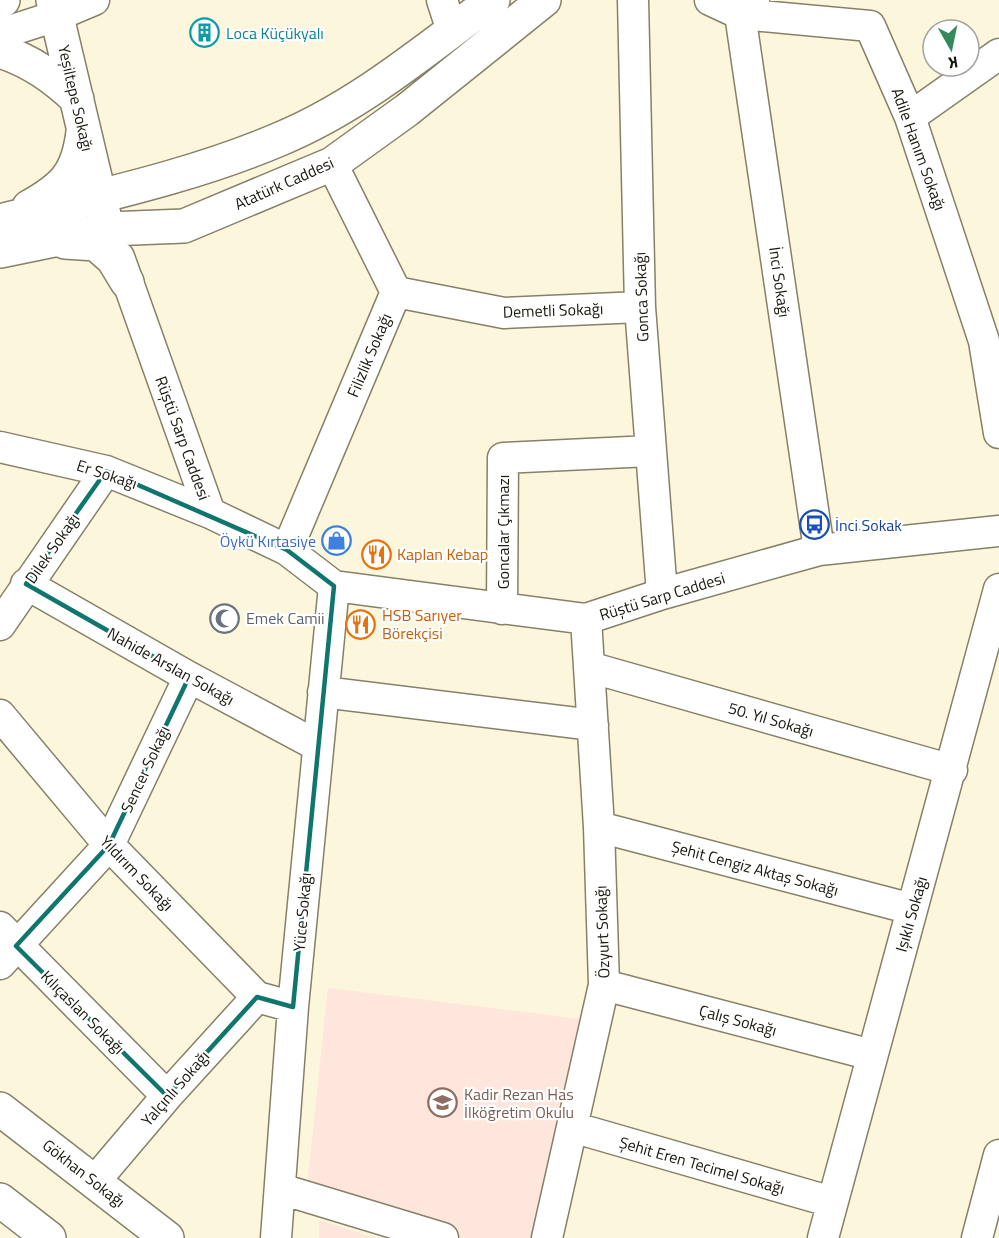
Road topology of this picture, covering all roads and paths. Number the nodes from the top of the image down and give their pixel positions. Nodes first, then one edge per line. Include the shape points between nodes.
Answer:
1 (94, 0) edge
2 (441, 0) edge
3 (493, 0) edge
4 (544, 0) edge
5 (633, 0) edge
6 (710, 0) edge
7 (748, 7) edge
8 (55, 8) edge
9 (452, 31) junction
10 (0, 33) edge
11 (0, 51) edge
12 (999, 54) edge
13 (80, 113) junction
14 (910, 117) junction
15 (332, 164) junction
16 (99, 197) junction
17 (4, 220) edge
18 (108, 229) junction
19 (48, 241) junction
20 (0, 251) edge
21 (128, 282) junction
22 (396, 292) junction
23 (640, 307) junction
24 (991, 339) edge
25 (999, 433) edge
26 (0, 447) edge
27 (650, 451) junction
28 (106, 471) junction
29 (210, 513) junction
30 (999, 531) edge
31 (287, 550) junction
32 (819, 550) junction
33 (26, 584) junction
34 (334, 586) junction
35 (999, 589) edge
36 (662, 594) junction
37 (502, 609) junction
38 (586, 620) junction
39 (0, 625) edge
40 (589, 667) junction
41 (189, 677) junction
42 (323, 692) junction
43 (0, 715) edge
44 (593, 725) junction
45 (318, 747) junction
46 (952, 770) junction
47 (599, 827) junction
48 (109, 845) junction
49 (912, 909) junction
50 (5, 945) edge
51 (604, 985) junction
52 (257, 996) junction
53 (293, 1007) junction
54 (872, 1055) junction
55 (167, 1096) junction
56 (0, 1109) edge
57 (572, 1127) junction
58 (999, 1155) edge
59 (95, 1181) junction
60 (281, 1189) junction
61 (0, 1200) edge
62 (832, 1202) junction
63 (982, 1236) edge
64 (49, 1238) edge
65 (167, 1238) edge
66 (276, 1238) edge
67 (443, 1238) edge
68 (547, 1238) edge
69 (823, 1238) edge

1 - 8 street
2 - 9 street
3 - 9 main road
4 - 15 main road, Atatürk Caddesi via 407,110
5 - 23 street, Gonca Sokağı
6 - 7 street, Adile Hanım Sokağı
7 - 14 street, Adile Hanım Sokağı via 870,26
7 - 32 street, İnci Sokağı
8 - 10 street
8 - 13 main road, Yeşiltepe Sokağı
9 - 16 main road via 370,92 281,139
11 - 13 main road via 25,59 51,76
12 - 14 street
13 - 16 main road, Yeşiltepe Sokağı
13 - 17 main road via 80,157 69,179 44,199
14 - 24 street, Adile Hanım Sokağı
15 - 18 main road, Atatürk Caddesi via 183,226
15 - 22 street, Filizlik Sokağı
16 - 17 main road
16 - 18 main road, Rüştü Sarp Caddesi
18 - 19 main road, Atatürk Caddesi
18 - 21 street, Rüştü Sarp Caddesi
19 - 20 main road
19 - 21 main road via 96,244
21 - 29 street, Rüştü Sarp Caddesi
22 - 23 street, Demetli Sokağı via 504,313
22 - 31 street, Filizlik Sokağı
23 - 27 street, Gonca Sokağı
24 - 25 street, Adile Hanım Sokağı
26 - 28 street, Er Sokağı
27 - 36 street, Gonca Sokağı
27 - 37 street, Goncalar Çıkmazı via 503,458
28 - 29 street, Er Sokağı
28 - 33 street, Dilek Sokağı
29 - 31 street, Rüştü Sarp Caddesi
30 - 32 street, Rüştü Sarp Caddesi
31 - 34 street, Rüştü Sarp Caddesi
32 - 36 street, Rüştü Sarp Caddesi
33 - 39 street, Dilek Sokağı
33 - 41 street, Nahide Arslan Sokağı
34 - 37 street, Rüştü Sarp Caddesi
34 - 42 street, Yüce Sokağı
35 - 46 street, Işıklı Sokağı
36 - 38 street, Rüştü Sarp Caddesi
37 - 38 street, Rüştü Sarp Caddesi
38 - 40 street, Özyurt Sokağı
40 - 44 street, Özyurt Sokağı
40 - 46 street, 50. Yıl Sokağı
41 - 45 street, Nahide Arslan Sokağı
41 - 48 street, Sencer Sokağı
42 - 44 street
42 - 45 street, Yüce Sokağı
43 - 48 street, Yıldırım Sokağı
44 - 47 street, Özyurt Sokağı
45 - 53 street, Yüce Sokağı
46 - 49 street, Işıklı Sokağı
47 - 49 street, Şehit Cengiz Aktaş Sokağı
47 - 51 street, Özyurt Sokağı
48 - 50 street, Sencer Sokağı
48 - 52 street, Yıldırım Sokağı
49 - 54 street, Işıklı Sokağı
50 - 55 street, Kılıçaslan Sokağı
51 - 54 street, Çalış Sokağı
51 - 57 street, Özyurt Sokağı
52 - 53 street, Yıldırım Sokağı
52 - 55 street, Yalçınlı Sokağı
53 - 60 street, Yüce Sokağı
54 - 62 street, Işıklı Sokağı
55 - 59 street, Yalçınlı Sokağı
56 - 59 main road, Gökhan Sokağı
57 - 62 street, Şehit Eren Tecimel Sokağı
57 - 68 street, Özyurt Sokağı
58 - 63 street
59 - 65 main road, Gökhan Sokağı
60 - 66 street, Yüce Sokağı
60 - 67 street
61 - 64 main road
62 - 69 street, Işıklı Sokağı

